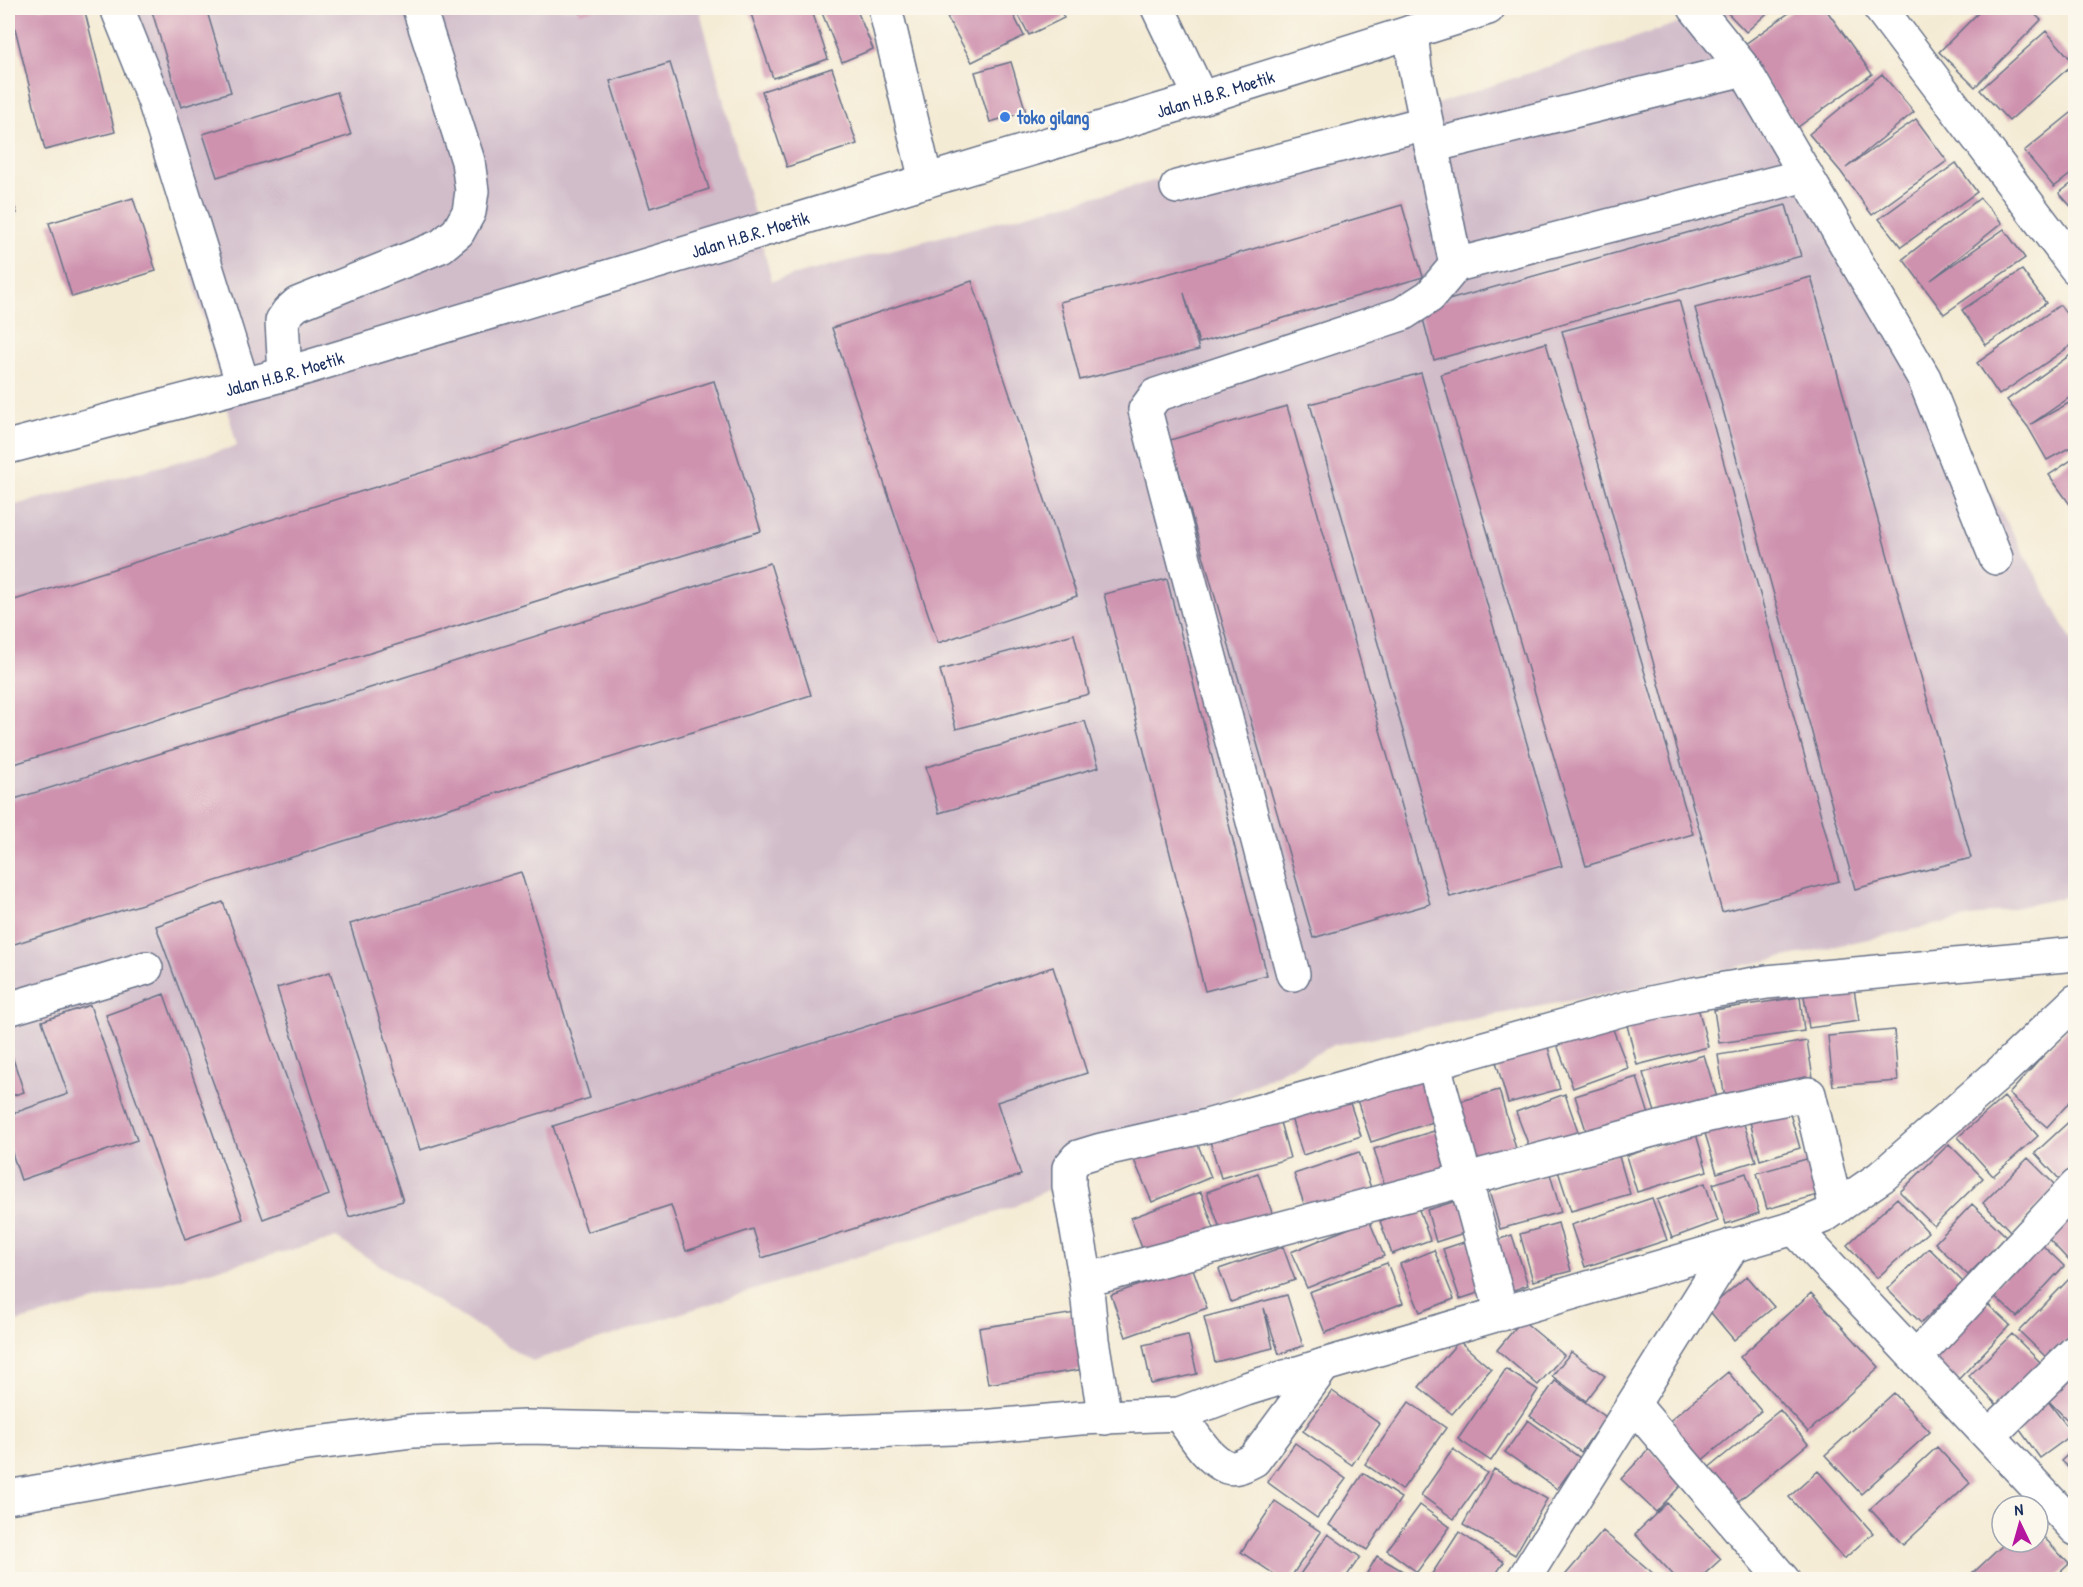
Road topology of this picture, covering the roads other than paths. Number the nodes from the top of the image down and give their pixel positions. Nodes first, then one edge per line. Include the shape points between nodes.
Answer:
1 (117, 8) edge
2 (419, 8) edge
3 (885, 8) edge
4 (1158, 8) edge
5 (1488, 8) edge
6 (1695, 8) edge
7 (1880, 8) edge
8 (1411, 32) junction
9 (1744, 69) junction
10 (1201, 98) junction
11 (1428, 134) junction
12 (1806, 175) junction
13 (926, 181) junction
14 (1177, 187) dead end
15 (1456, 265) junction
16 (2076, 268) edge
17 (285, 374) junction
18 (243, 386) junction
19 (8, 447) edge
20 (1996, 558) dead end
21 (2076, 954) edge
22 (146, 968) dead end
23 (1293, 974) dead end
24 (2076, 1001) edge
25 (8, 1009) edge
26 (1433, 1061) junction
27 (1466, 1179) junction
28 (2076, 1186) edge
29 (1836, 1208) junction
30 (1794, 1228) junction
31 (1733, 1245) junction
32 (1086, 1280) junction
33 (1502, 1314) junction
34 (2076, 1351) edge
35 (1916, 1357) junction
36 (1324, 1365) junction
37 (1634, 1405) junction
38 (1179, 1414) junction
39 (1105, 1418) junction
40 (1990, 1436) junction
41 (8, 1497) edge
42 (2074, 1524) edge
43 (1523, 1580) edge
44 (1783, 1580) edge

1 - 18 street via 154,100
2 - 17 street via 468,161 472,191 469,212 458,232 441,246 297,304 282,321
3 - 13 street
4 - 10 street
5 - 8 street, Jalan H.B.R. Moetik
6 - 9 street
7 - 16 street
8 - 10 street, Jalan H.B.R. Moetik
8 - 11 street
9 - 11 street
9 - 12 street
10 - 13 street, Jalan H.B.R. Moetik
11 - 14 street
11 - 15 street
12 - 15 street
12 - 20 street via 1924,378
13 - 17 street, Jalan H.B.R. Moetik
15 - 23 street via 1430,296 1402,314 1156,395 1146,410
17 - 18 street, Jalan H.B.R. Moetik
18 - 19 street, Jalan H.B.R. Moetik
21 - 26 street via 1767,982 1694,994 1627,1008
22 - 25 street
24 - 29 street via 1881,1177
26 - 27 street
26 - 32 street via 1208,1126 1078,1157 1069,1168 1069,1186
27 - 29 street via 1745,1106 1809,1094
27 - 32 street
27 - 33 street
28 - 35 street
29 - 30 street
30 - 31 street
30 - 35 street
31 - 33 street
31 - 37 street
32 - 39 street
33 - 36 street
34 - 40 street
35 - 40 street
36 - 38 street
36 - 38 street via 1254,1460 1241,1466 1228,1467 1211,1456
37 - 43 street
37 - 44 street
38 - 39 street
39 - 41 street via 809,1433 527,1427 413,1431 300,1445
40 - 42 street

